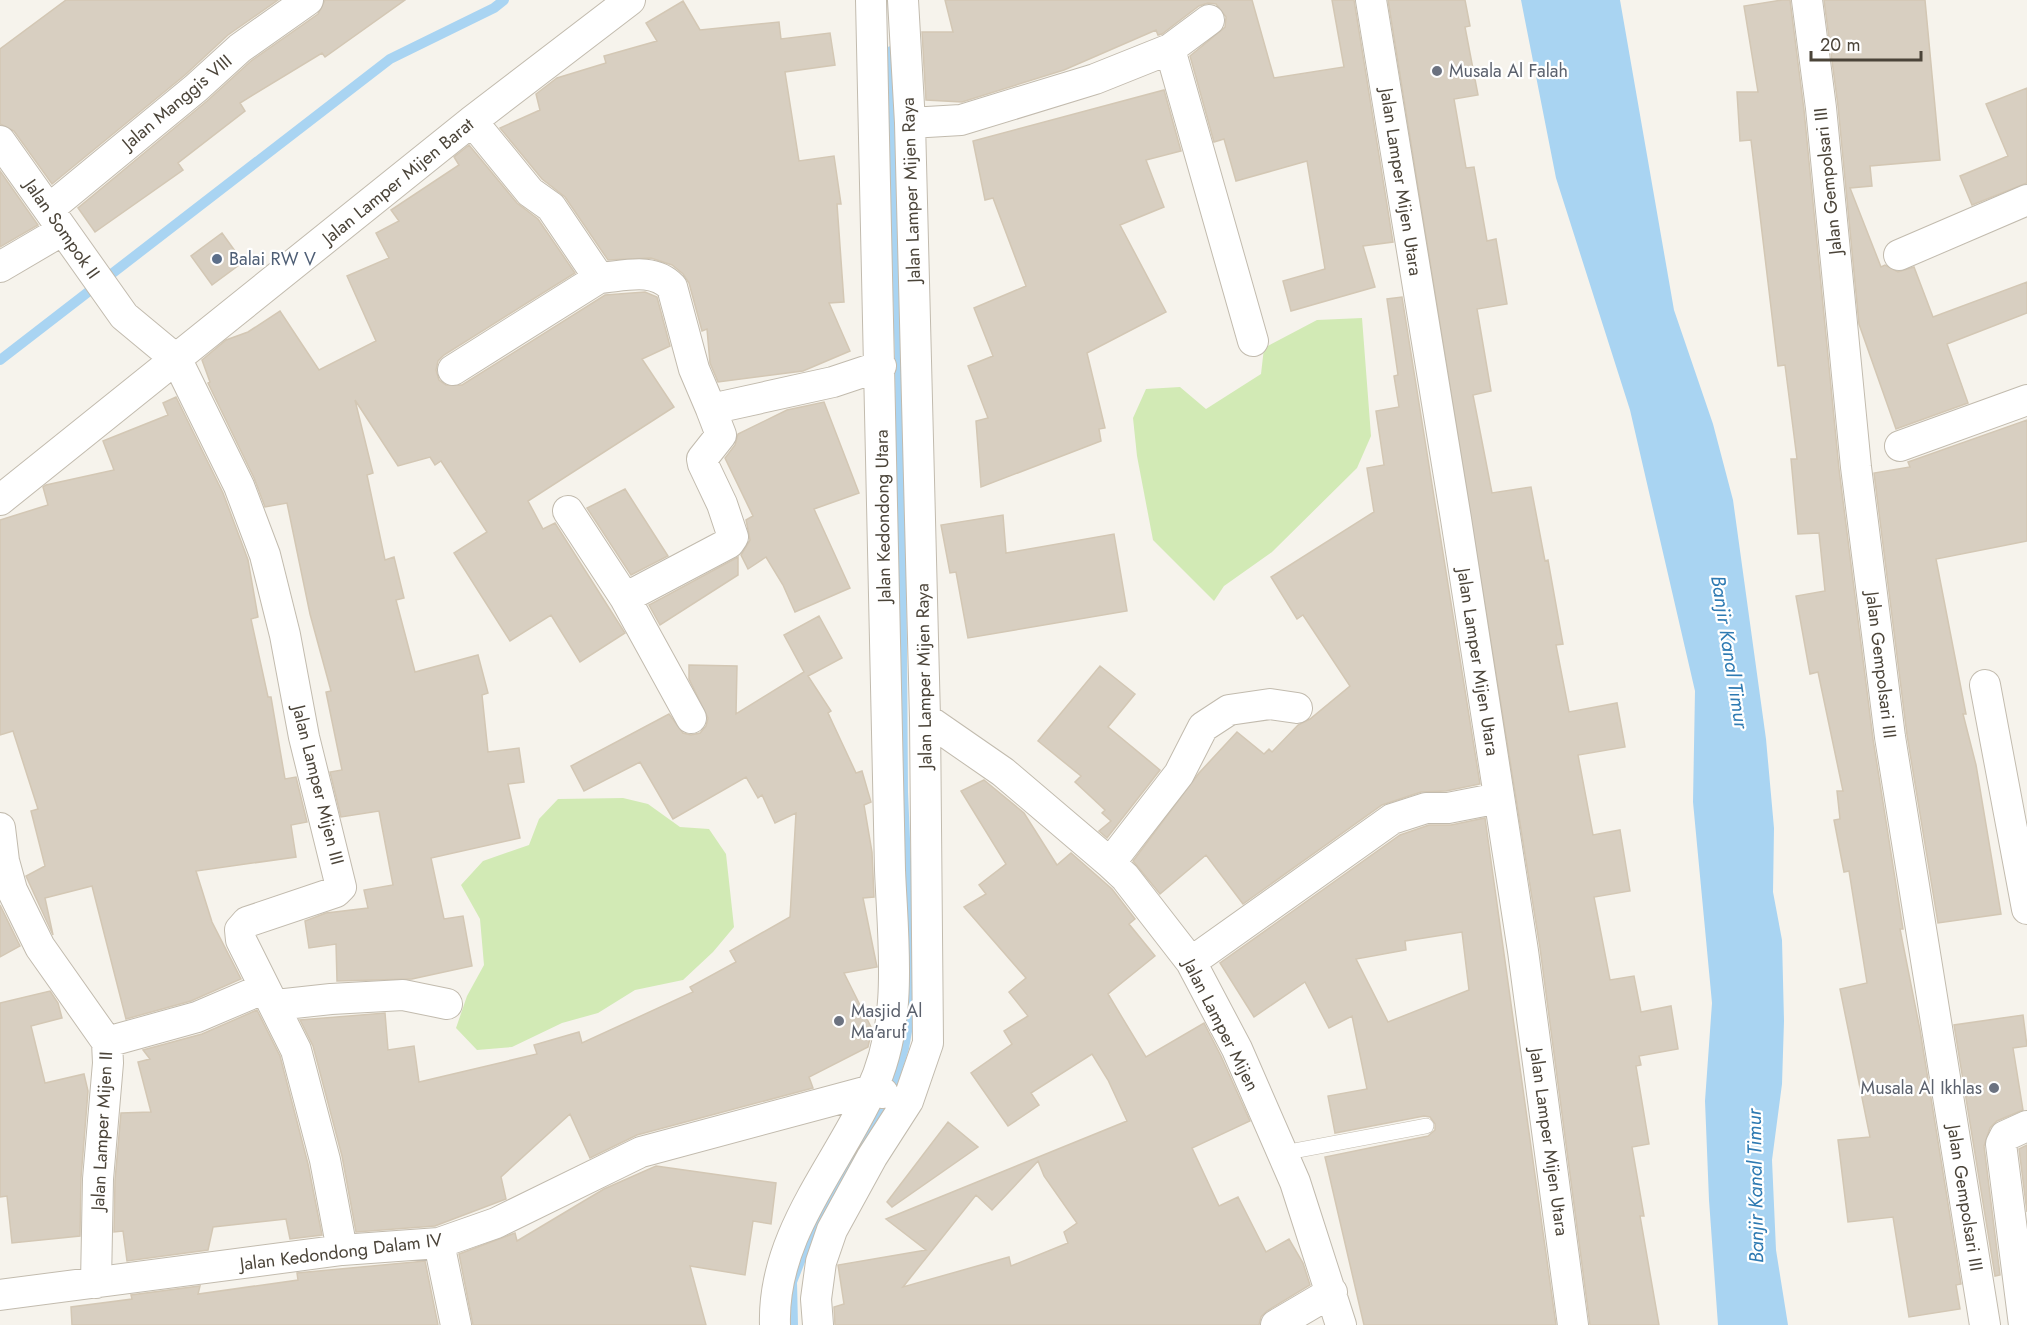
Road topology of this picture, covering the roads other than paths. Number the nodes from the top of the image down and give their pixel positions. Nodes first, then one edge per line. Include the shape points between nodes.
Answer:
1 (308, 0) edge
2 (630, 0) edge
3 (871, 0) edge
4 (903, 0) edge
5 (1371, 0) edge
6 (1807, 0) edge
7 (1209, 20) dead end
8 (1170, 49) junction
9 (472, 121) junction
10 (910, 123) junction
11 (0, 141) edge
12 (2027, 200) edge
13 (56, 220) junction
14 (1899, 255) dead end
15 (0, 267) edge
16 (599, 278) junction
17 (124, 316) joint
18 (1253, 341) dead end
19 (177, 360) junction
20 (881, 366) junction
21 (453, 370) dead end
22 (2027, 400) edge
23 (711, 409) junction
24 (1900, 446) dead end
25 (0, 500) edge
26 (568, 511) dead end
27 (625, 598) junction
28 (1985, 686) dead end
29 (1297, 708) dead end
30 (690, 718) dead end
31 (925, 718) junction
32 (1499, 798) junction
33 (0, 828) edge
34 (1110, 863) junction
35 (908, 870) junction
36 (2027, 909) edge
37 (1191, 962) junction
38 (271, 996) junction
39 (447, 1004) dead end
40 (907, 1037) junction
41 (107, 1042) junction
42 (889, 1095) junction
43 (1426, 1126) dead end
44 (2027, 1126) edge
45 (1283, 1153) junction
46 (439, 1243) junction
47 (342, 1250) junction
48 (96, 1283) junction
49 (1332, 1292) junction
50 (0, 1295) edge
51 (456, 1325) edge
52 (775, 1325) edge
53 (818, 1325) edge
54 (1276, 1325) edge
55 (1341, 1325) edge
56 (1573, 1325) edge
57 (1985, 1325) edge
58 (2024, 1325) edge

1 - 13 street, Jalan Manggis VIII via 240,48
2 - 9 street, Jalan Lamper Mijen Barat
3 - 20 street, Jalan Kedondong Utara
4 - 10 street, Jalan Lamper Mijen Raya
5 - 32 street, Jalan Lamper Mijen Utara
6 - 57 street, Jalan Gempolsari III via 1856,467 1890,737
7 - 8 street
8 - 10 street via 1095,79 961,120
8 - 18 street
9 - 16 street via 530,192 551,207
9 - 19 street, Jalan Lamper Mijen Barat
10 - 31 street, Jalan Lamper Mijen Raya
11 - 13 street, Jalan Sompok II
12 - 14 street
13 - 15 street, Jalan Manggis VIII
13 - 17 street, Jalan Sompok II
16 - 21 street
16 - 23 street via 652,274 672,287 693,369
17 - 19 street, Jalan Lamper Mijen III
19 - 25 street, Jalan Lamper Mijen Barat
19 - 38 street, Jalan Lamper Mijen III via 238,486 265,555 304,737 341,881 336,892 247,922 240,930
20 - 23 street via 832,382
20 - 35 street, Jalan Kedondong Utara
22 - 24 street
23 - 27 street via 721,435 702,459 734,537
26 - 27 street
27 - 30 street
28 - 36 street
29 - 34 street via 1270,704 1229,710 1203,727 1179,774
31 - 34 street, Jalan Lamper Mijen via 1003,772
31 - 35 street, Jalan Lamper Mijen Raya
32 - 37 street via 1426,808 1392,819
32 - 56 street, Jalan Lamper Mijen Utara
33 - 41 street, Jalan Lamper Mijen II via 12,890 40,947
34 - 37 street, Jalan Lamper Mijen
35 - 40 street, Jalan Lamper Mijen Raya
35 - 40 street, Jalan Kedondong Utara via 895,976
37 - 45 street, Jalan Lamper Mijen via 1237,1049
38 - 39 street via 331,999 403,995
38 - 41 street
38 - 47 street, Jalan Lamper Mijen III via 296,1050 325,1160
40 - 42 street, Jalan Kedondong Utara
40 - 42 street, Jalan Lamper Mijen Raya
41 - 48 street, Jalan Lamper Mijen II
42 - 46 street, Jalan Kedondong Dalam IV via 641,1152 496,1223
42 - 52 street, Jalan Kedondong Utara via 808,1201 787,1252 774,1304
42 - 53 street, Jalan Lamper Mijen Raya via 872,1157 832,1230 821,1262 816,1299
43 - 45 lane
44 - 58 street via 2005,1136 2001,1144
45 - 49 street, Jalan Lamper Mijen
46 - 47 street, Jalan Kedondong Dalam IV
46 - 51 street
47 - 48 street, Jalan Kedondong Dalam IV
48 - 50 street, Jalan Kedondong Dalam IV
49 - 54 street
49 - 55 street, Jalan Lamper Mijen

